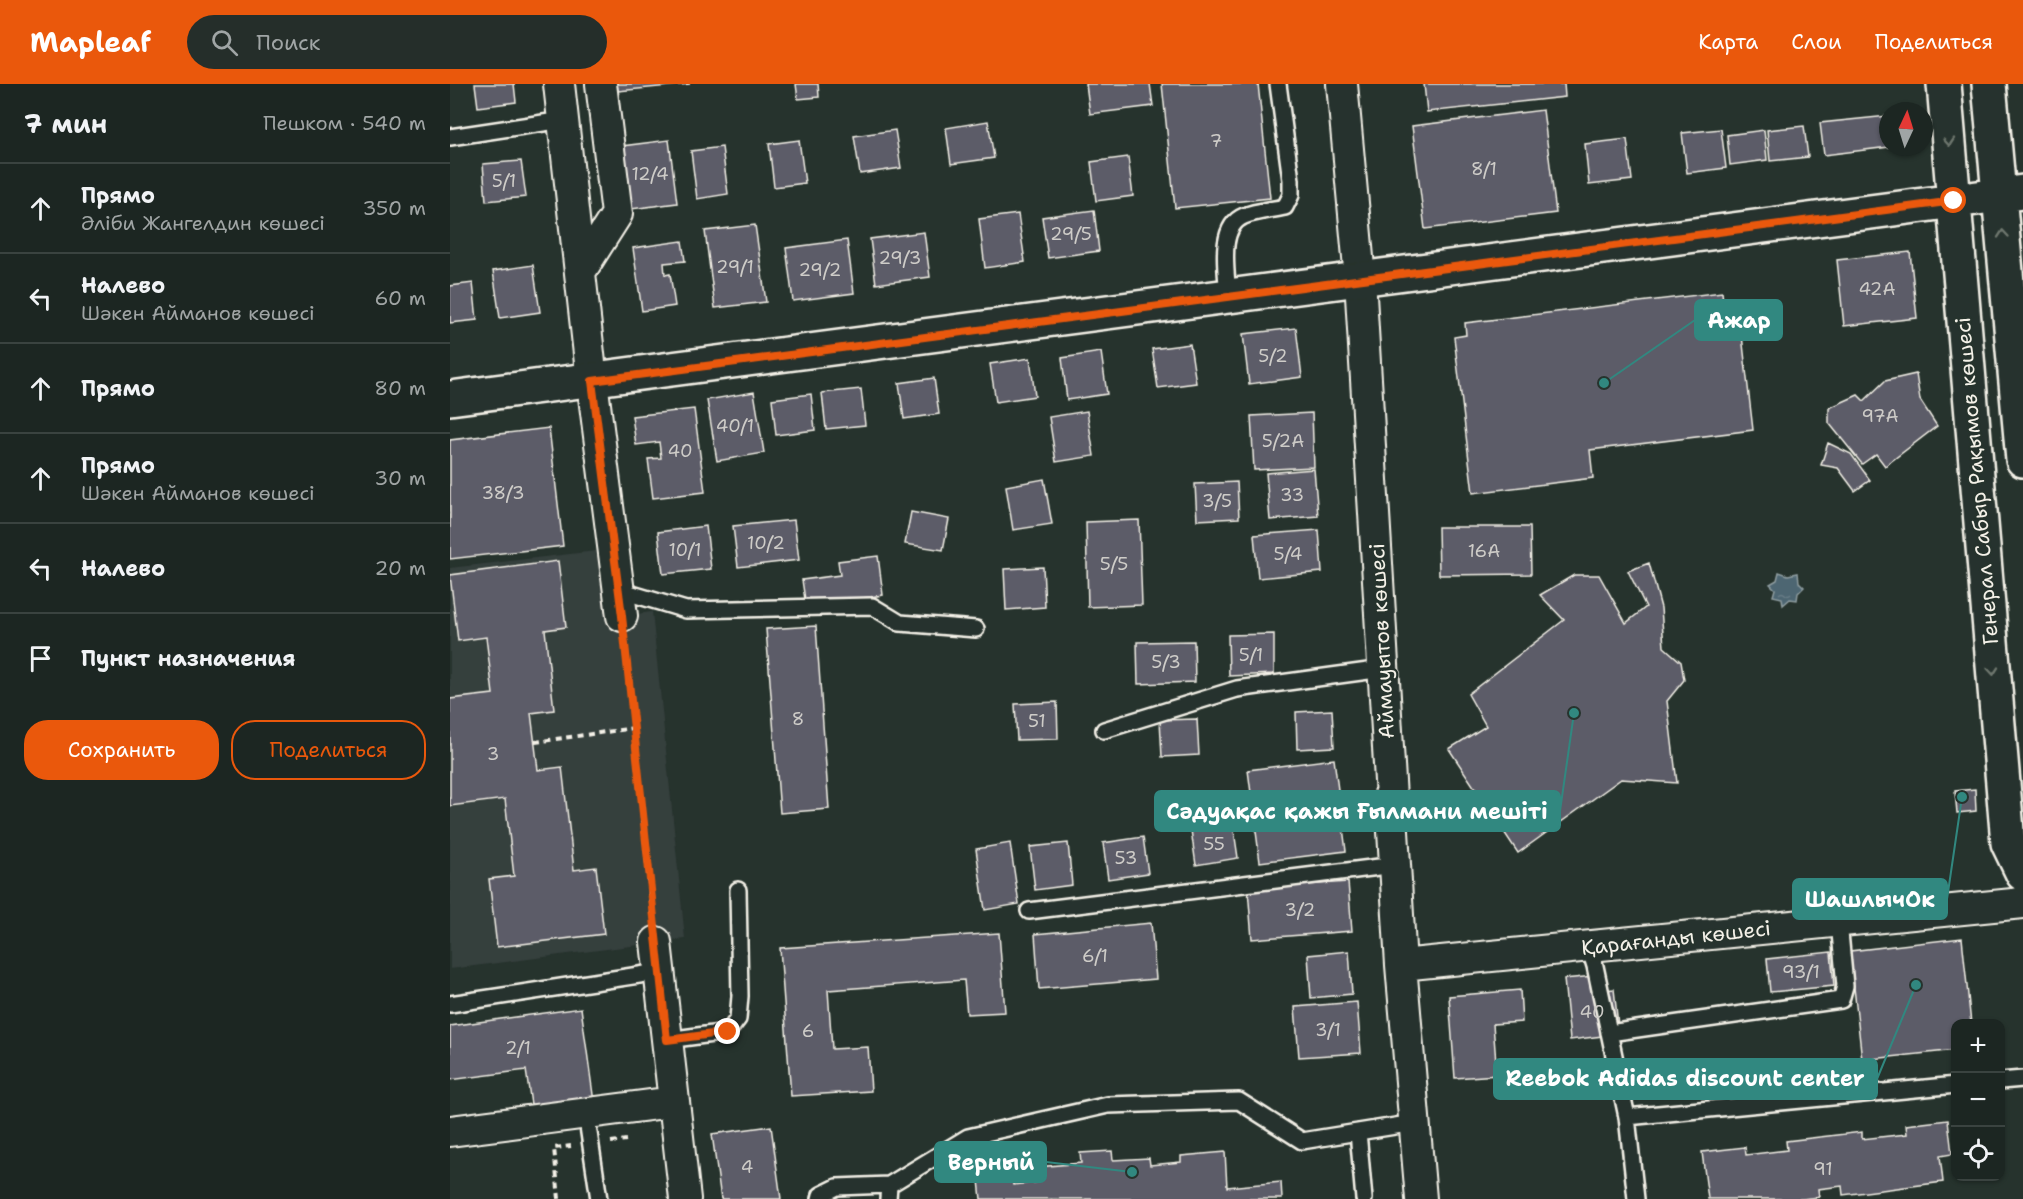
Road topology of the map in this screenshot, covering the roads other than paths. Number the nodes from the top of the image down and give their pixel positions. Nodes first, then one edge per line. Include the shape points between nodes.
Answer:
1 (559, 84) edge
2 (601, 84) edge
3 (1278, 84) edge
4 (1342, 84) edge
5 (1944, 84) edge
6 (1989, 84) edge
7 (563, 120) junction
8 (450, 137) edge
9 (2011, 193) edge
10 (1954, 201) junction
11 (580, 272) junction
12 (1360, 279) junction
13 (1228, 297) junction
14 (592, 381) junction
15 (450, 398) edge
16 (2023, 460) edge
17 (620, 603) joint
18 (976, 629) dead end
19 (1383, 669) junction
20 (1104, 730) dead end
21 (1395, 865) junction
22 (2023, 874) edge
23 (738, 890) dead end
24 (2023, 903) edge
25 (1029, 911) dead end
26 (1839, 922) junction
27 (656, 942) road end
28 (1589, 947) junction
29 (1401, 965) junction
30 (659, 972) junction
31 (450, 1004) edge
32 (1609, 1033) junction
33 (667, 1040) junction
34 (2023, 1078) edge
35 (2005, 1080) edge
36 (1951, 1085) edge
37 (673, 1102) junction
38 (586, 1113) junction
39 (1627, 1117) junction
40 (1414, 1123) junction
41 (450, 1131) edge
42 (1358, 1132) junction
43 (888, 1192) edge
44 (599, 1199) edge
45 (685, 1199) edge
46 (820, 1199) edge
47 (1364, 1199) edge
48 (1421, 1199) edge
49 (1636, 1199) edge

1 - 7 street
2 - 11 street via 617,214
3 - 13 lane via 1291,195 1285,207 1242,216 1229,228
4 - 12 street, Аймауытов көшесі
5 -> 10 street, Генерал Сабыр Рақымов көшесі
6 - 9 street
7 - 8 lane
7 - 11 street
9 - 10 street
16 -> 9 street
10 - 12 street
10 -> 22 street, Генерал Сабыр Рақымов көшесі via 2007,843
11 - 14 street
12 - 13 street
12 - 19 street, Аймауытов көшесі
13 - 14 street
14 - 15 street
14 - 17 street
17 - 18 lane via 686,609 872,606 900,623
19 - 20 lane via 1237,689
19 - 21 street, Аймауытов көшесі
21 - 25 lane
21 - 29 street, Аймауытов көшесі
23 - 33 lane via 738,1019 728,1032
24 - 26 street, Қарағанды көшесі
26 - 28 street, Қарағанды көшесі
26 - 32 lane via 1845,986 1842,1000
27 - 30 street
28 - 29 street, Қарағанды көшесі
28 - 32 lane
29 - 40 street, Аймауытов көшесі
30 - 31 lane
30 - 33 street
32 - 39 lane
33 - 37 street
34 - 35 lane
36 - 39 lane
37 - 38 street
37 - 45 street
38 - 41 street
38 - 44 lane
39 - 49 lane
40 - 42 lane
40 - 48 street, Аймауытов көшесі
42 - 43 lane via 1302,1141 1239,1101 1107,1106 968,1137
42 - 47 lane
43 - 46 lane via 837,1187

